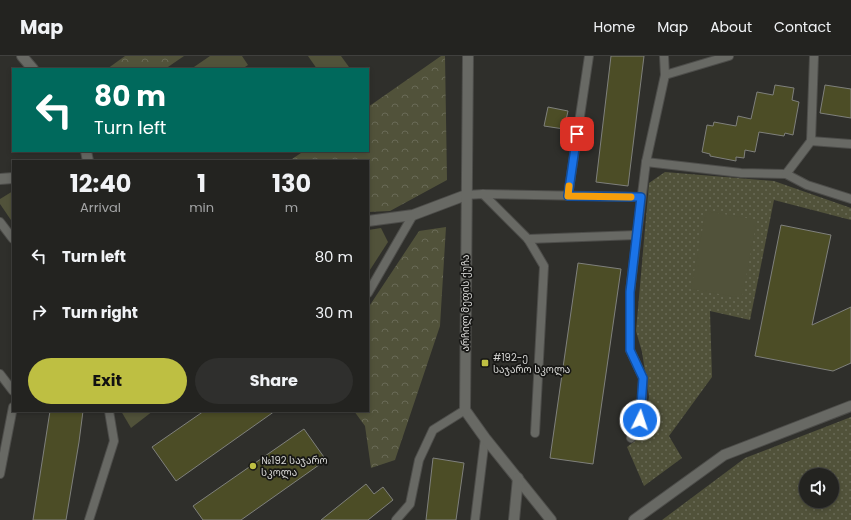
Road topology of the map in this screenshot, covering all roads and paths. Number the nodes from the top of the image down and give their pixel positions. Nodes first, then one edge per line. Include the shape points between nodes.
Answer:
1 (22, 56) edge
2 (468, 56) edge
3 (589, 56) edge
4 (664, 56) edge
5 (729, 56) edge
6 (814, 56) edge
7 (32, 68) edge
8 (665, 75) junction
9 (811, 141) junction
10 (851, 144) edge
11 (646, 162) junction
12 (786, 174) junction
13 (12, 178) edge
14 (0, 179) edge
15 (483, 194) junction
16 (466, 195) junction
17 (568, 196) junction
18 (641, 197) junction
19 (851, 199) edge
20 (413, 214) junction
21 (369, 221) edge
22 (0, 222) edge
23 (637, 235) junction
24 (12, 238) edge
25 (528, 238) junction
26 (369, 291) edge
27 (0, 374) edge
28 (12, 389) edge
29 (851, 406) edge
30 (465, 410) junction
31 (12, 412) edge
32 (109, 412) edge
33 (535, 433) dead end
34 (485, 438) junction
35 (631, 438) dead end
36 (0, 474) edge
37 (518, 478) junction
38 (89, 520) edge
39 (396, 520) edge
40 (475, 520) edge
41 (514, 520) edge
42 (551, 520) edge
43 (634, 520) edge

1 - 7 street
2 - 16 street, არჩილ მეფის ქუჩა
3 - 17 lane
4 - 8 lane
5 - 8 lane
6 - 9 lane
8 - 11 lane
9 - 10 lane
9 - 12 lane
11 - 12 lane via 741,173
11 - 18 lane
12 - 19 lane via 807,186
13 - 14 street
15 - 16 lane
15 - 17 lane
15 - 25 lane
16 - 20 street
16 - 30 street, არჩილ მეფის ქუჩა
17 - 18 lane
18 - 23 lane
20 - 21 street
20 - 26 lane
22 - 24 lane
23 - 25 lane
23 - 35 lane via 630,292 630,350 643,378 640,420
25 - 33 lane via 544,266
27 - 28 lane
29 - 43 street via 724,455
30 - 34 street
30 - 39 lane via 433,430 419,460 410,504
31 - 36 lane
32 - 38 lane via 114,441
34 - 37 street
34 - 40 lane
37 - 41 street
37 - 42 street

